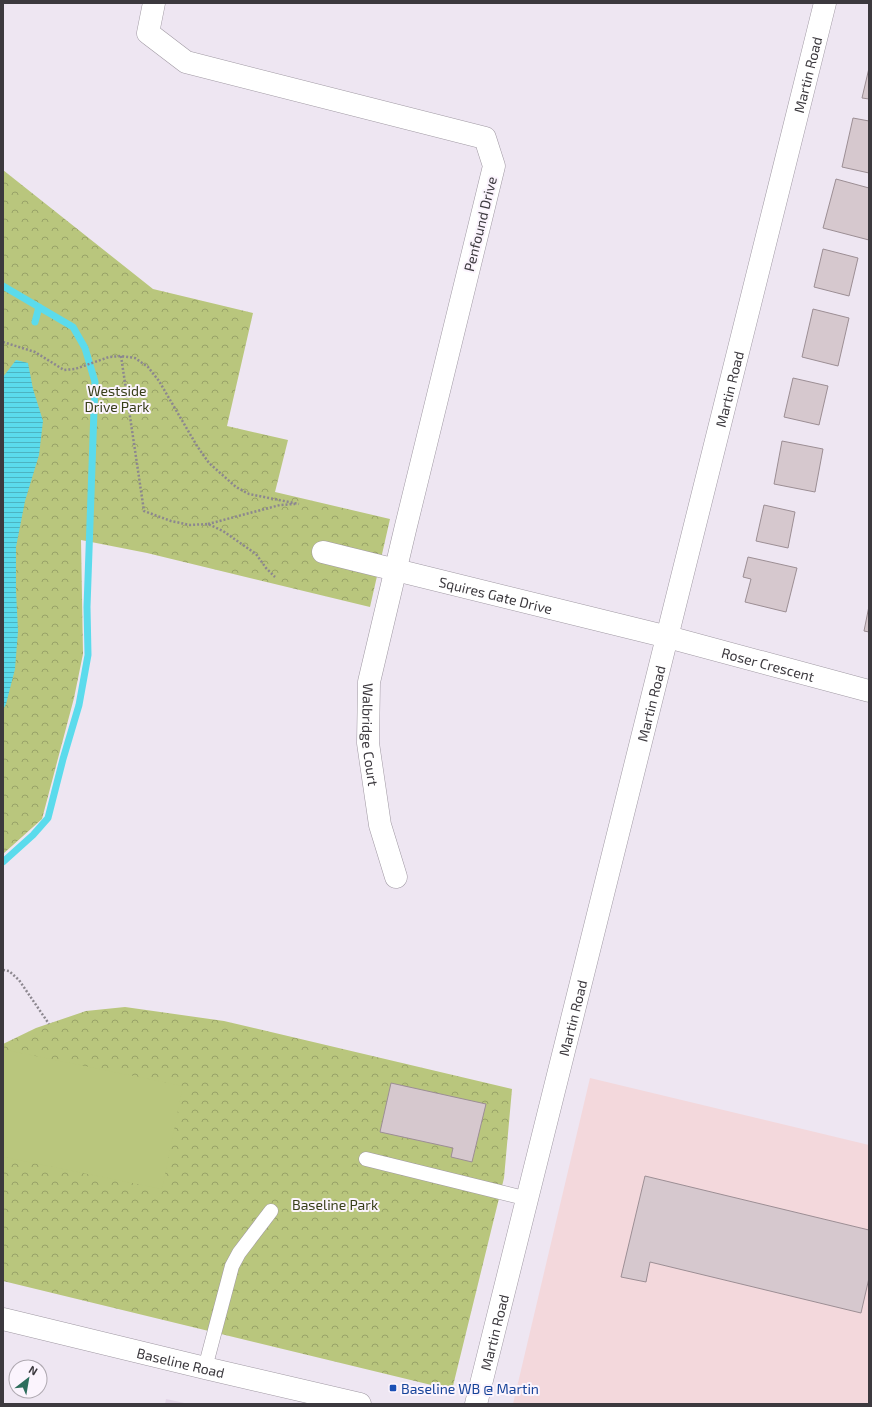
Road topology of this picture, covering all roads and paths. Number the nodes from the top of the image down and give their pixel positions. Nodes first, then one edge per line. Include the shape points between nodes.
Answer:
1 (154, 3) edge
2 (826, 3) edge
3 (3, 342) edge
4 (121, 356) junction
5 (208, 524) junction
6 (323, 552) dead end
7 (396, 569) junction
8 (275, 577) dead end
9 (668, 637) junction
10 (869, 691) edge
11 (396, 877) dead end
12 (3, 970) edge
13 (49, 1024) dead end
14 (366, 1159) dead end
15 (528, 1199) junction
16 (271, 1210) dead end
17 (3, 1318) edge
18 (205, 1368) junction
19 (360, 1404) edge
20 (476, 1404) edge

1 - 7 street, Penfound Drive via 148,33 186,62 485,138 494,166
2 - 9 street, Martin Road
3 - 4 path via 35,352 64,370
4 - 5 path via 144,511 190,525
4 - 5 path via 135,358 148,367 209,463 236,487 249,494 299,504 280,505
5 - 8 path via 223,531 256,554
6 - 7 street, Squires Gate Drive
7 - 9 street, Squires Gate Drive
7 - 11 street, Walbridge Court via 369,682 368,743 380,825
9 - 10 street, Roser Crescent
9 - 15 street, Martin Road
12 - 13 path via 9,971 19,980
14 - 15 lane
15 - 20 street, Martin Road
16 - 18 lane via 232,1266
17 - 18 street, Baseline Road
18 - 19 street, Baseline Road

